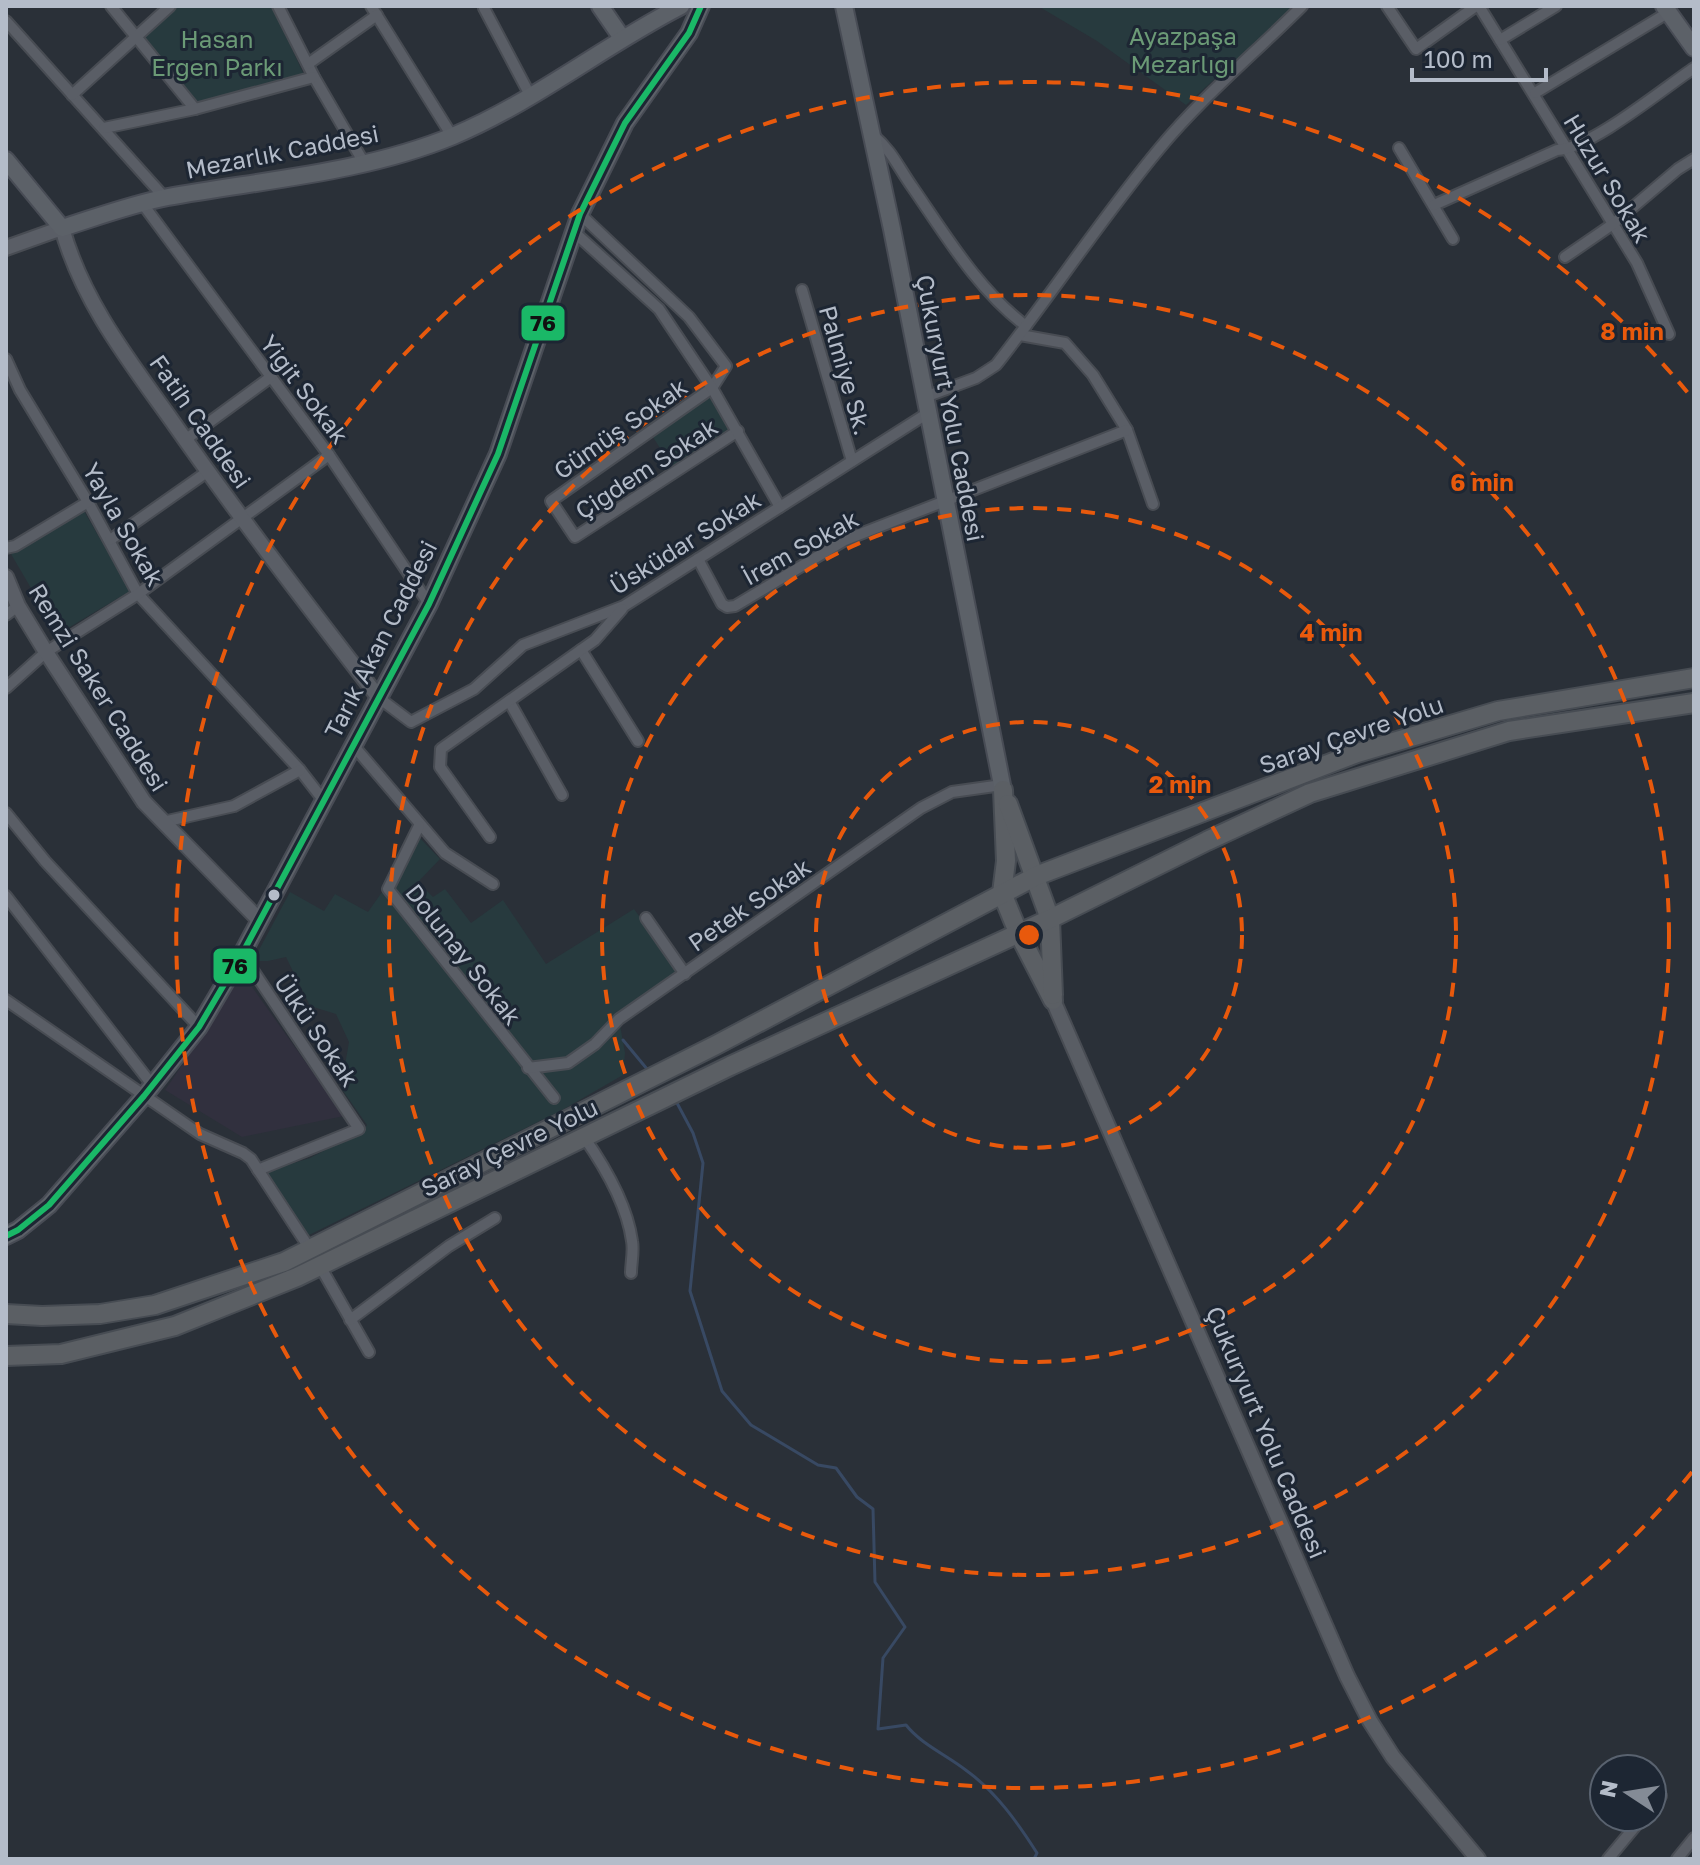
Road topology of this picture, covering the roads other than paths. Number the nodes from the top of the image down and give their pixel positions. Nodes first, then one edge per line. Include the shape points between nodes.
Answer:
1 (111, 6) edge
2 (170, 6) edge
3 (278, 6) edge
4 (600, 6) edge
5 (681, 6) edge
6 (701, 6) edge
7 (847, 6) edge
8 (1302, 6) edge
9 (1387, 6) edge
10 (1478, 6) edge
11 (484, 8) dead end
12 (1549, 8) edge
13 (1667, 9) edge
14 (374, 10) edge
15 (6, 21) edge
16 (137, 38) junction
17 (622, 38) junction
18 (1692, 39) edge
19 (1500, 40) junction
20 (308, 64) junction
21 (1694, 68) edge
22 (314, 77) junction
23 (1535, 93) junction
24 (72, 95) junction
25 (531, 97) junction
26 (195, 109) junction
27 (104, 128) junction
28 (871, 133) junction
29 (452, 136) junction
30 (1399, 148) dead end
31 (1569, 150) junction
32 (1694, 159) edge
33 (6, 160) edge
34 (364, 163) junction
35 (165, 198) junction
36 (142, 203) junction
37 (1434, 205) junction
38 (580, 214) junction
39 (1613, 224) junction
40 (62, 228) junction
41 (573, 231) junction
42 (1453, 239) dead end
43 (6, 248) edge
44 (1565, 257) dead end
45 (802, 290) dead end
46 (693, 323) junction
47 (1023, 330) junction
48 (1669, 334) dead end
49 (677, 336) junction
50 (6, 359) edge
51 (271, 377) junction
52 (712, 388) junction
53 (926, 405) junction
54 (1127, 430) junction
55 (738, 431) junction
56 (185, 440) junction
57 (329, 455) junction
58 (852, 461) junction
59 (207, 472) junction
60 (945, 501) junction
61 (88, 502) junction
62 (1153, 504) dead end
63 (780, 507) junction
64 (240, 518) junction
65 (575, 537) joint
66 (110, 540) junction
67 (6, 548) edge
68 (698, 559) junction
69 (6, 577) edge
70 (138, 594) junction
71 (429, 604) junction
72 (624, 606) junction
73 (12, 610) edge
74 (581, 650) junction
75 (46, 652) junction
76 (1694, 678) edge
77 (6, 688) edge
78 (379, 698) junction
79 (509, 701) junction
80 (1694, 703) edge
81 (638, 741) dead end
82 (353, 745) junction
83 (300, 770) junction
84 (1002, 788) junction
85 (562, 795) dead end
86 (324, 801) junction
87 (6, 813) edge
88 (163, 822) junction
89 (419, 826) junction
90 (490, 837) dead end
91 (1036, 876) junction
92 (493, 884) dead end
93 (1002, 893) junction
94 (6, 896) edge
95 (646, 918) dead end
96 (1050, 919) junction
97 (260, 921) junction
98 (1018, 932) junction
99 (242, 954) junction
100 (685, 974) junction
101 (6, 1000) edge
102 (1053, 1000) junction
103 (199, 1027) junction
104 (528, 1068) junction
105 (149, 1091) junction
106 (554, 1098) dead end
107 (584, 1137) junction
108 (258, 1170) junction
109 (495, 1218) dead end
110 (6, 1236) edge
111 (310, 1249) junction
112 (320, 1266) junction
113 (631, 1273) dead end
114 (6, 1314) edge
115 (350, 1320) junction
116 (369, 1352) dead end
117 (6, 1356) edge
118 (1630, 1833) edge
119 (1694, 1838) edge
120 (1478, 1859) edge
121 (1608, 1859) edge
122 (1677, 1859) edge

1 - 16 street
2 - 16 street
3 - 20 street
4 - 17 main road
5 - 17 main road, Mezarlık Caddesi
6 - 38 main road, Tarık Akan Caddesi via 689,33 625,123
7 - 28 main road, Çukuryurt Yolu Caddesi
8 - 47 street, Üsküdar Sokak via 1159,149
9 - 10 street via 1416,49
10 - 19 street, Huzur Sokak
11 - 25 street
12 - 19 street
13 - 18 main road
13 - 23 street
14 - 20 street
14 - 29 street
15 - 24 street
16 - 24 street
16 - 26 street
17 - 25 main road, Mezarlık Caddesi
19 - 23 street, Huzur Sokak
20 - 22 street
21 - 31 street
22 - 26 street
22 - 34 street
23 - 31 street, Huzur Sokak
24 - 27 street
25 - 29 main road, Mezarlık Caddesi
26 - 27 street
27 - 35 street
28 - 47 street via 890,150 951,242
28 - 53 main road, Çukuryurt Yolu Caddesi
29 - 34 main road, Mezarlık Caddesi
30 - 37 street
31 - 37 street via 1557,150
31 - 39 street, Huzur Sokak
32 - 39 street
33 - 40 main road, Fatih Caddesi
34 - 35 main road, Mezarlık Caddesi
35 - 36 main road, Mezarlık Caddesi
36 - 40 main road, Mezarlık Caddesi
36 - 51 street, Yiğit Sokak
37 - 42 street
38 - 41 main road, Tarık Akan Caddesi
38 - 46 street
39 - 44 street
39 - 48 street, Huzur Sokak
40 - 43 street, Mezarlık Caddesi
40 - 56 street, Fatih Caddesi via 99,317
41 - 49 street via 659,309
41 - 71 main road, Tarık Akan Caddesi via 498,454
45 - 58 street, Palmiye Sk.
46 - 49 street
46 - 52 street via 726,366
47 - 53 street, Üsküdar Sokak via 996,365
47 - 54 street via 1065,343 1093,375
49 - 52 street
50 - 61 street, Yayla Sokak
51 - 56 street
51 - 57 street, Yiğit Sokak
52 - 55 street
52 - 65 street, Gümüş Sokak via 551,501
53 - 58 street, Üsküdar Sokak
53 - 60 main road, Çukuryurt Yolu Caddesi
54 - 60 street
54 - 62 street
55 - 63 street
55 - 65 street, Çiğdem Sokak
56 - 59 street, Fatih Caddesi
57 - 64 street
57 - 71 street, Yiğit Sokak
58 - 63 street, Üsküdar Sokak
59 - 64 street, Fatih Caddesi
59 - 66 street
60 - 68 street, İrem Sokak via 845,540 735,606 722,604
60 - 84 main road, Çukuryurt Yolu Caddesi
61 - 66 street, Yayla Sokak
61 - 67 street
63 - 68 street, Üsküdar Sokak
64 - 70 street
64 - 78 street, Fatih Caddesi
66 - 70 street, Yayla Sokak
68 - 72 street, Üsküdar Sokak
69 - 73 street, Remzi Saker Caddesi
70 - 75 street
70 - 83 street, Yayla Sokak
71 - 78 main road, Tarık Akan Caddesi
72 - 74 street
72 - 78 street, Üsküdar Sokak via 523,645 474,689 411,722
73 - 75 street, Remzi Saker Caddesi
74 - 79 street
74 - 81 street
75 - 77 street
75 - 88 street, Remzi Saker Caddesi via 144,802
76 - 91 highway, Saray Çevre Yolu via 1498,711 1371,749
78 - 82 main road, Tarık Akan Caddesi
79 - 85 street
79 - 90 street via 441,749 440,767
80 - 96 highway, Saray Çevre Yolu via 1509,731 1310,793
82 - 86 main road, Tarık Akan Caddesi
82 - 89 street
83 - 86 street, Yayla Sokak
83 - 88 street via 234,806
84 - 91 highway
84 - 93 highway
84 - 100 street, Petek Sokak via 952,792 921,808
86 - 97 main road, Tarık Akan Caddesi
87 - 103 street
88 - 97 street, Remzi Saker Caddesi
89 - 92 street via 445,853
89 - 104 street, Dolunay Sokak via 388,889
91 - 93 highway, Saray Çevre Yolu
91 - 96 highway
93 - 98 highway
93 - 111 highway, Saray Çevre Yolu via 703,1052
94 - 105 street
95 - 100 street
96 - 98 highway, Saray Çevre Yolu
96 - 102 highway
97 - 99 main road, Tarık Akan Caddesi
98 - 102 highway
98 - 107 highway, Saray Çevre Yolu
99 - 103 main road, Tarık Akan Caddesi
99 - 108 street, Ülkü Sokak via 359,1129
100 - 104 street, Petek Sokak via 619,1019 568,1063
101 - 105 street
102 - 120 main road, Çukuryurt Yolu Caddesi via 1347,1676 1393,1757
103 - 105 main road, Tarık Akan Caddesi
104 - 106 street, Dolunay Sokak
105 - 108 street via 200,1134 243,1153
105 - 110 main road, Tarık Akan Caddesi via 49,1205
107 - 112 highway, Saray Çevre Yolu
107 - 113 street via 605,1167 626,1218 633,1242
108 - 111 street
109 - 115 street
111 - 114 highway, Saray Çevre Yolu via 155,1305 100,1314
112 - 115 street
112 - 117 highway, Saray Çevre Yolu via 175,1326 61,1354
115 - 116 street
118 - 121 street
119 - 122 street

